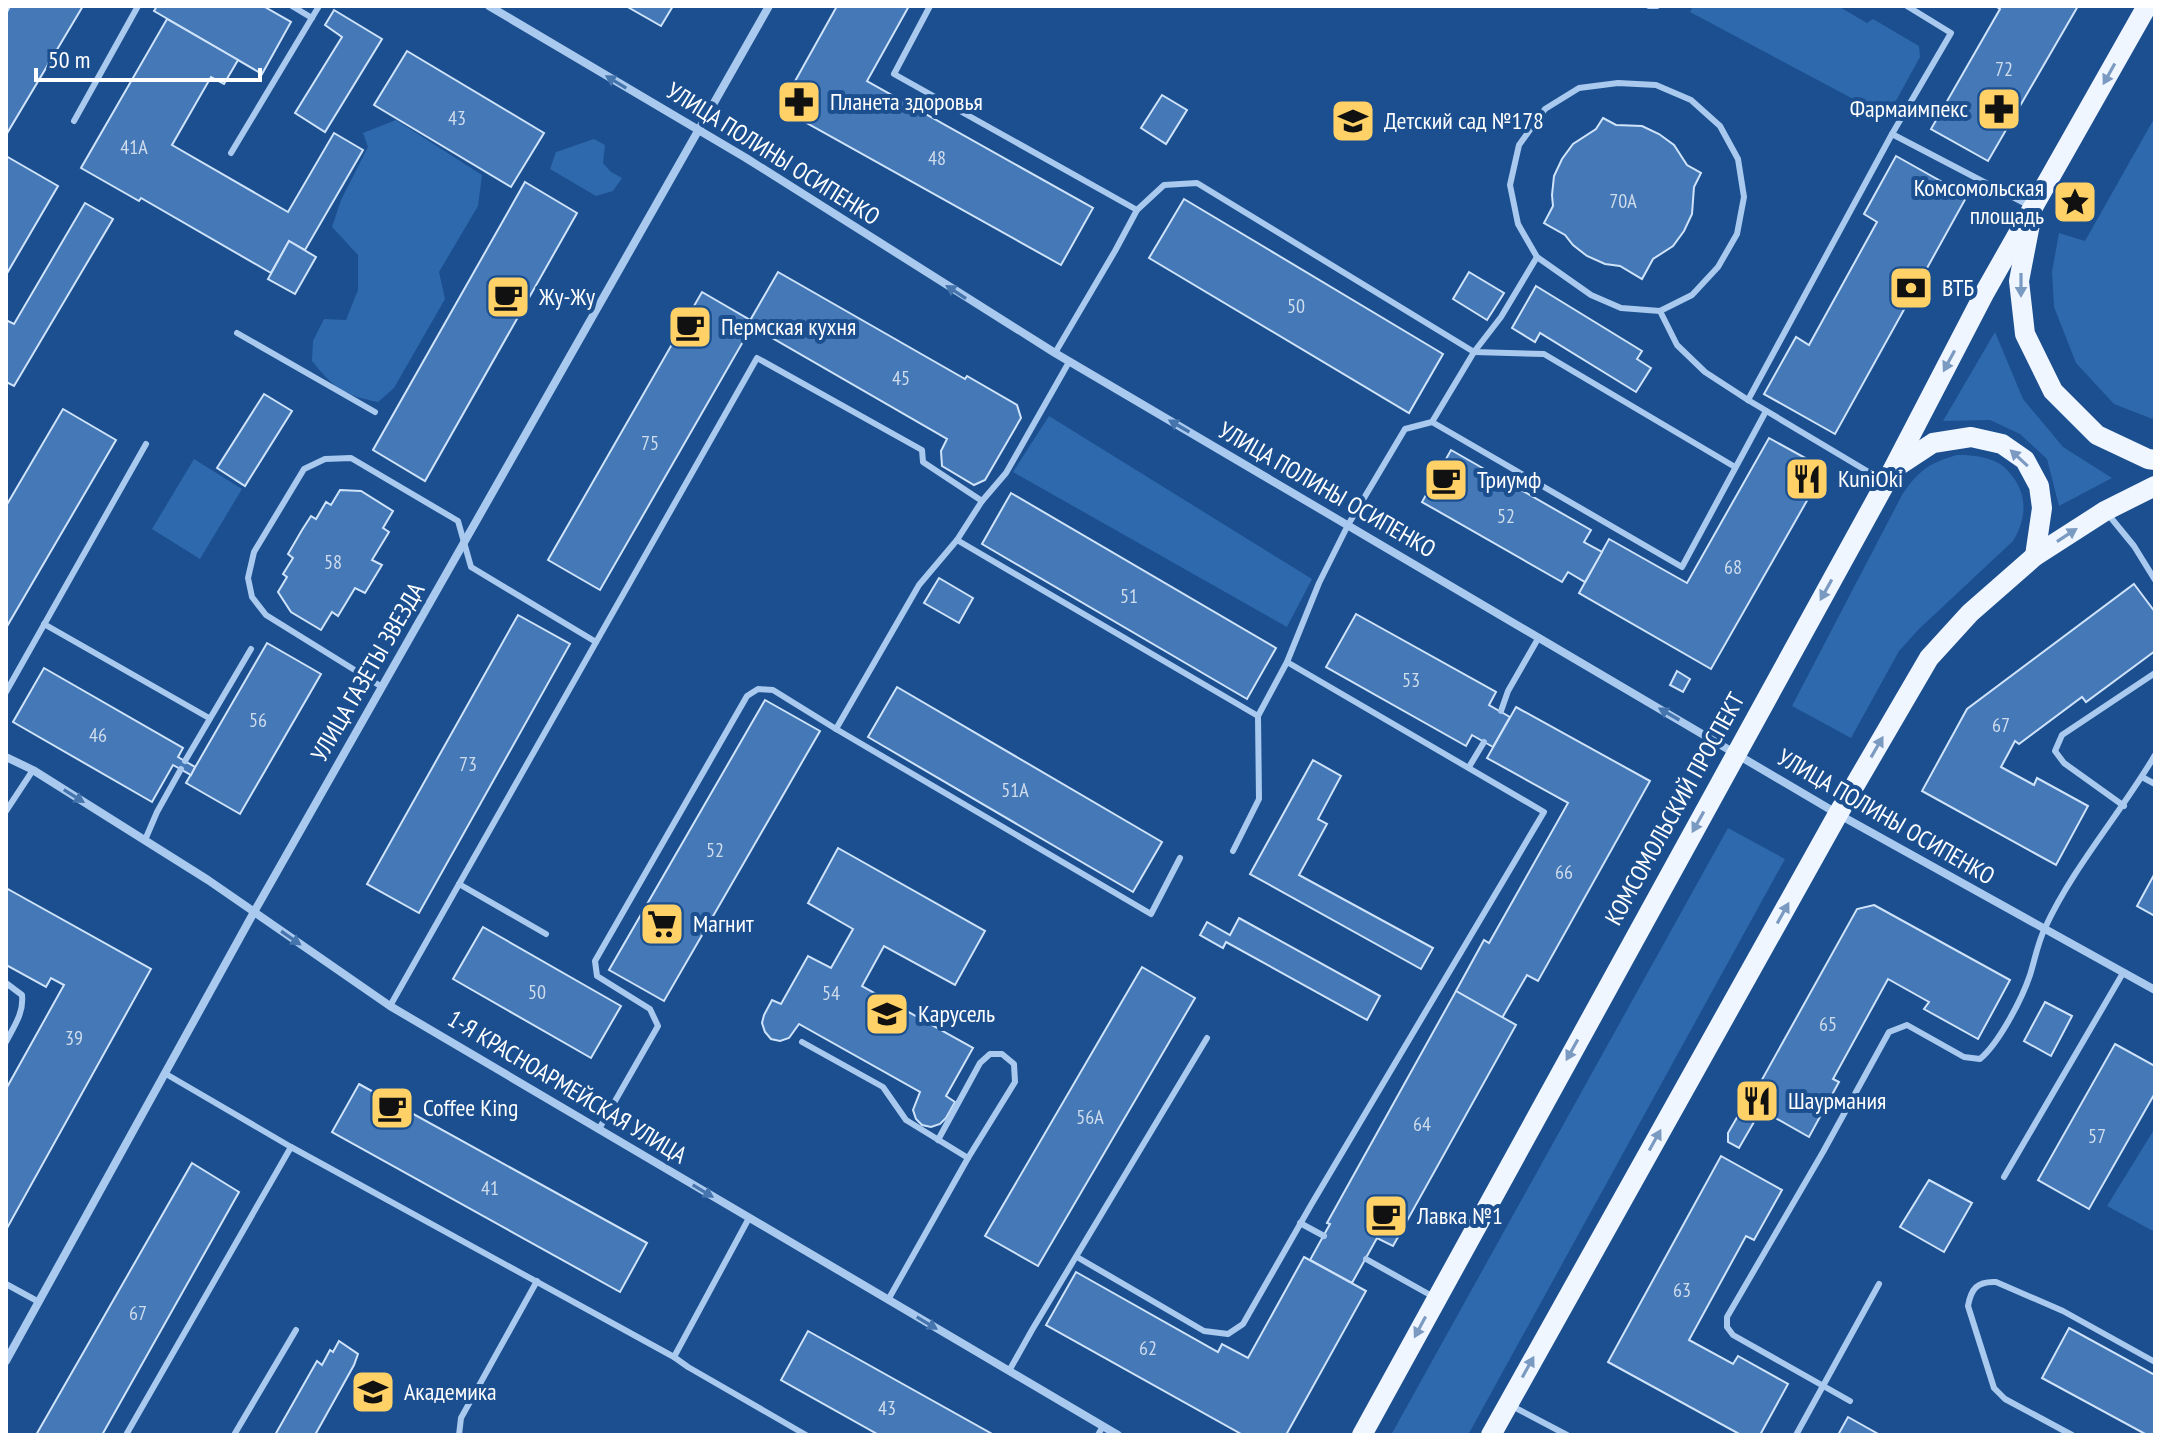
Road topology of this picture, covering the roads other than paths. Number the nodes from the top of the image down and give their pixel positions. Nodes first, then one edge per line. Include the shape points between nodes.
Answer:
1 (138, 6) edge
2 (292, 6) edge
3 (319, 6) edge
4 (489, 6) edge
5 (769, 6) edge
6 (930, 6) edge
7 (1649, 6) edge
8 (1657, 6) edge
9 (1907, 6) edge
10 (2148, 13) edge
11 (312, 18) junction
12 (74, 121) dead end
13 (698, 131) junction
14 (1892, 134) junction
15 (231, 153) dead end
16 (2034, 208) junction
17 (1137, 210) junction
18 (1537, 257) junction
19 (1660, 311) junction
20 (237, 333) dead end
21 (1474, 352) junction
22 (1055, 353) junction
23 (1069, 362) junction
24 (1748, 400) junction
25 (1766, 411) junction
26 (375, 412) dead end
27 (1432, 422) junction
28 (146, 444) dead end
29 (2155, 460) edge
30 (1735, 467) junction
31 (1888, 476) junction
32 (2155, 486) edge
33 (982, 501) junction
34 (2105, 511) junction
35 (1348, 525) junction
36 (957, 540) junction
37 (465, 544) junction
38 (2035, 556) junction
39 (2155, 580) edge
40 (44, 624) junction
41 (1539, 637) junction
42 (596, 642) junction
43 (251, 649) dead end
44 (1287, 662) junction
45 (2155, 673) edge
46 (382, 687) junction
47 (6, 692) edge
48 (1501, 711) dead end
49 (1258, 716) junction
50 (209, 718) junction
51 (836, 729) junction
52 (1484, 742) dead end
53 (1736, 754) junction
54 (2155, 755) edge
55 (6, 757) edge
56 (185, 761) dead end
57 (1469, 767) junction
58 (181, 769) dead end
59 (33, 770) junction
60 (2142, 777) junction
61 (2155, 784) edge
62 (2124, 806) junction
63 (6, 811) edge
64 (1838, 814) junction
65 (145, 840) junction
66 (1233, 851) dead end
67 (1180, 858) dead end
68 (459, 884) junction
69 (254, 912) junction
70 (2044, 929) junction
71 (546, 934) dead end
72 (2123, 973) junction
73 (6, 983) edge
74 (2155, 990) edge
75 (390, 1006) junction
76 (1207, 1038) dead end
77 (6, 1042) edge
78 (802, 1042) dead end
79 (166, 1074) junction
80 (599, 1129) junction
81 (938, 1140) junction
82 (291, 1147) junction
83 (968, 1158) junction
84 (2004, 1177) dead end
85 (749, 1218) junction
86 (1300, 1223) junction
87 (1324, 1236) dead end
88 (1077, 1257) junction
89 (1366, 1259) dead end
90 (537, 1281) junction
91 (6, 1284) edge
92 (1879, 1284) dead end
93 (1436, 1298) junction
94 (888, 1300) junction
95 (39, 1302) junction
96 (296, 1330) dead end
97 (674, 1357) junction
98 (6, 1361) edge
99 (2155, 1362) edge
100 (1009, 1371) junction
101 (1823, 1385) junction
102 (1850, 1401) dead end
103 (1507, 1404) junction
104 (1100, 1430) edge
105 (126, 1435) edge
106 (234, 1435) edge
107 (459, 1435) edge
108 (806, 1435) edge
109 (1118, 1435) edge
110 (1362, 1435) edge
111 (1491, 1435) edge
112 (1567, 1435) edge
113 (1796, 1435) edge
114 (2072, 1435) edge

1 - 12 lane
2 - 11 lane
3 - 11 lane
13 -> 4 street, УЛИЦА ПОЛИНЫ ОСИПЕНКО
5 - 13 street, УЛИЦА ГАЗЕТЫ ЗВЕЗДА
6 - 17 lane via 894,74
7 - 8 lane
9 - 14 lane via 1951,33
10 -> 16 main road
11 - 15 lane
22 -> 13 street, УЛИЦА ПОЛИНЫ ОСИПЕНКО
13 - 37 street, УЛИЦА ГАЗЕТЫ ЗВЕЗДА
14 - 16 lane
14 - 24 lane
16 -> 29 main road via 2019,281 2025,334 2053,391 2097,435
16 -> 31 main road, КОМСОМОЛЬСКИЙ ПРОСПЕКТ
17 - 21 lane via 1164,185 1197,183
17 - 22 lane
18 - 19 lane via 1591,295 1621,308
18 - 19 lane via 1518,224 1510,185 1519,145 1545,109 1579,88 1618,83 1656,85 1691,100 1720,126 1738,159 1744,197 1737,234 1718,267 1692,295
18 - 21 lane
19 - 24 lane via 1677,345 1705,372
20 - 26 lane
21 - 27 lane
21 - 30 lane via 1544,354
22 - 23 street, УЛИЦА ПОЛИНЫ ОСИПЕНКО
23 - 33 lane via 1006,473
35 -> 23 street, УЛИЦА ПОЛИНЫ ОСИПЕНКО
24 - 25 lane
25 - 30 lane
25 - 31 lane
27 - 30 lane via 1682,567
27 - 35 lane via 1405,429
28 - 40 lane
38 -> 31 main road via 2042,508 2039,486 2025,460 2002,444 1971,437 1933,443
31 -> 53 main road, КОМСОМОЛЬСКИЙ ПРОСПЕКТ
32 - 34 main road
33 - 36 lane
33 - 42 lane via 923,462 922,450 757,358
38 -> 34 main road
34 - 39 lane
35 - 41 street, УЛИЦА ПОЛИНЫ ОСИПЕНКО
35 - 44 lane
36 - 49 lane
36 - 51 lane via 919,585
37 - 42 lane via 471,567
37 - 46 street, УЛИЦА ГАЗЕТЫ ЗВЕЗДА
37 - 46 lane via 458,521 351,458 325,459 304,469 254,552 248,578 252,597 266,615
64 -> 38 main road via 1929,658
40 - 47 lane
40 - 50 lane
41 - 48 lane
53 -> 41 street, УЛИЦА ПОЛИНЫ ОСИПЕНКО
42 - 68 lane
43 - 50 lane
44 - 49 lane
44 - 57 lane
45 - 62 lane via 2062,735 2055,751
46 - 69 street, УЛИЦА ГАЗЕТЫ ЗВЕЗДА
49 - 66 lane via 1259,799
50 - 56 lane
51 - 67 lane via 1151,914
51 - 80 lane via 773,690 758,689 747,696 595,961 597,976 650,1009 658,1026
52 - 57 lane
53 - 64 street, УЛИЦА ПОЛИНЫ ОСИПЕНКО
53 -> 93 main road, КОМСОМОЛЬСКИЙ ПРОСПЕКТ
54 - 60 lane
55 - 59 street, 1-Я КРАСНОАРМЕЙСКАЯ УЛИЦА
57 - 86 lane via 1544,812
58 - 65 lane
59 - 63 lane
59 -> 65 street, 1-Я КРАСНОАРМЕЙСКАЯ УЛИЦА
60 - 61 lane
60 - 62 lane
62 - 70 lane
64 - 70 street, УЛИЦА ПОЛИНЫ ОСИПЕНКО
103 -> 64 main road
65 - 69 street, 1-Я КРАСНОАРМЕЙСКАЯ УЛИЦА
68 - 71 lane
68 - 75 lane
69 -> 75 street, 1-Я КРАСНОАРМЕЙСКАЯ УЛИЦА
69 - 79 street, УЛИЦА ГАЗЕТЫ ЗВЕЗДА
70 - 72 street, УЛИЦА ПОЛИНЫ ОСИПЕНКО
70 - 101 lane via 2023,991 1991,1050 1980,1059 1964,1057 1907,1025 1889,1032 1727,1317 1733,1335
72 - 74 street, УЛИЦА ПОЛИНЫ ОСИПЕНКО
72 - 84 lane
73 - 77 lane via 22,995 23,1004
75 - 80 street, 1-Я КРАСНОАРМЕЙСКАЯ УЛИЦА
76 - 88 lane
78 - 81 lane via 883,1087 906,1120
79 - 82 lane
79 - 95 street, УЛИЦА ГАЗЕТЫ ЗВЕЗДА
80 -> 85 street, 1-Я КРАСНОАРМЕЙСКАЯ УЛИЦА
81 - 83 lane
81 - 83 lane via 980,1063 990,1054 1002,1054 1014,1064 1015,1082
82 - 90 lane
82 - 105 lane
83 - 94 lane
85 - 94 street, 1-Я КРАСНОАРМЕЙСКАЯ УЛИЦА
85 - 97 lane
86 - 87 lane
86 - 88 lane via 1243,1324 1228,1334 1204,1331
88 - 100 lane
89 - 93 lane
90 - 97 lane
90 - 107 lane via 461,1418
91 - 95 lane
92 - 101 lane
93 -> 110 main road, КОМСОМОЛЬСКИЙ ПРОСПЕКТ
94 -> 100 street, 1-Я КРАСНОАРМЕЙСКАЯ УЛИЦА
95 - 98 street, УЛИЦА ГАЗЕТЫ ЗВЕЗДА
96 - 106 lane
97 - 108 lane
99 - 114 lane via 2063,1311 1996,1282 1977,1286 1968,1306 1994,1388
100 - 104 street, 1-Я КРАСНОАРМЕЙСКАЯ УЛИЦА
101 - 102 lane
101 - 113 lane
103 - 111 main road
103 - 112 lane
104 - 109 street, 1-Я КРАСНОАРМЕЙСКАЯ УЛИЦА

